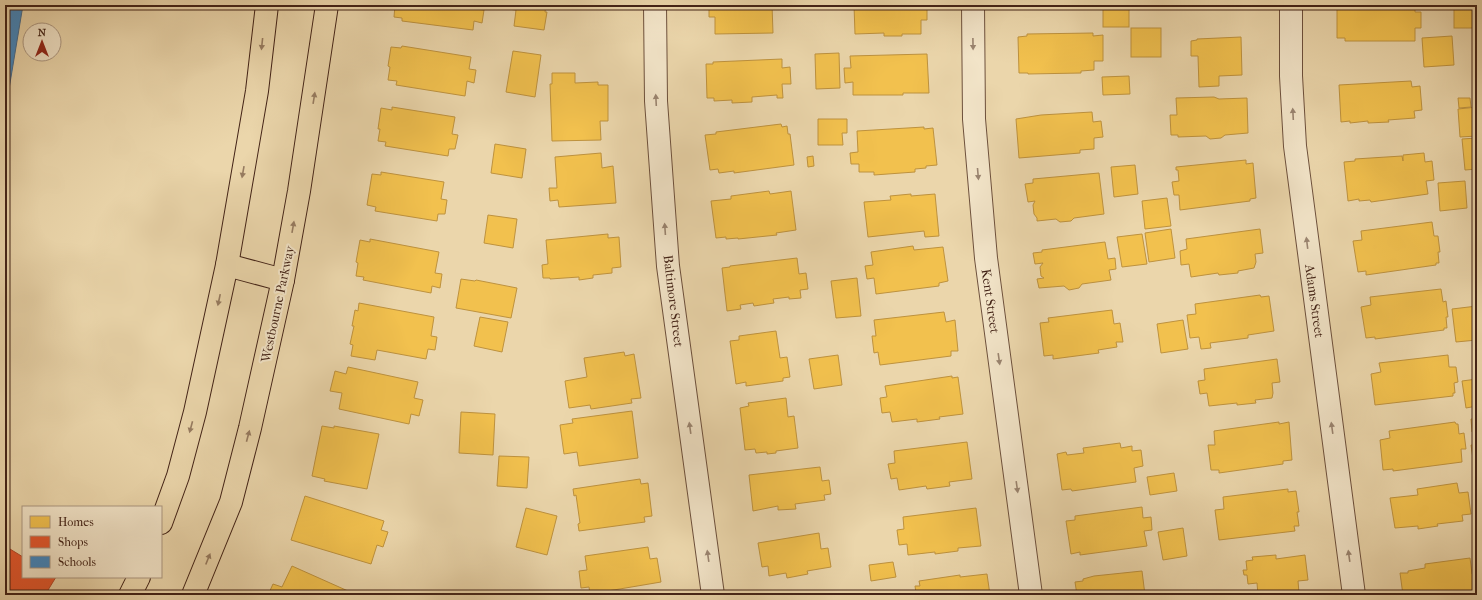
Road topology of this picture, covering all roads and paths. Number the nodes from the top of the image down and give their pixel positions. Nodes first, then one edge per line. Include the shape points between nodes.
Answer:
1 (267, 5) edge
2 (327, 5) edge
3 (655, 5) edge
4 (973, 5) edge
5 (1291, 5) edge
6 (227, 264) junction
7 (283, 280) junction
8 (162, 521) edge
9 (138, 578) edge
10 (130, 595) edge
11 (193, 595) edge
12 (713, 595) edge
13 (1031, 595) edge
14 (1354, 595) edge

1 -> 6 main road via 257,91
7 -> 2 main road, Westbourne Parkway
12 -> 3 street, Baltimore Street via 668,266 656,101
4 -> 13 street, Kent Street via 974,119 986,258
14 -> 5 street, Adams Street via 1295,146 1291,76
6 - 7 main road
6 -> 8 main road via 195,412 178,476
11 -> 7 main road, Westbourne Parkway via 231,502
9 - 10 main road

